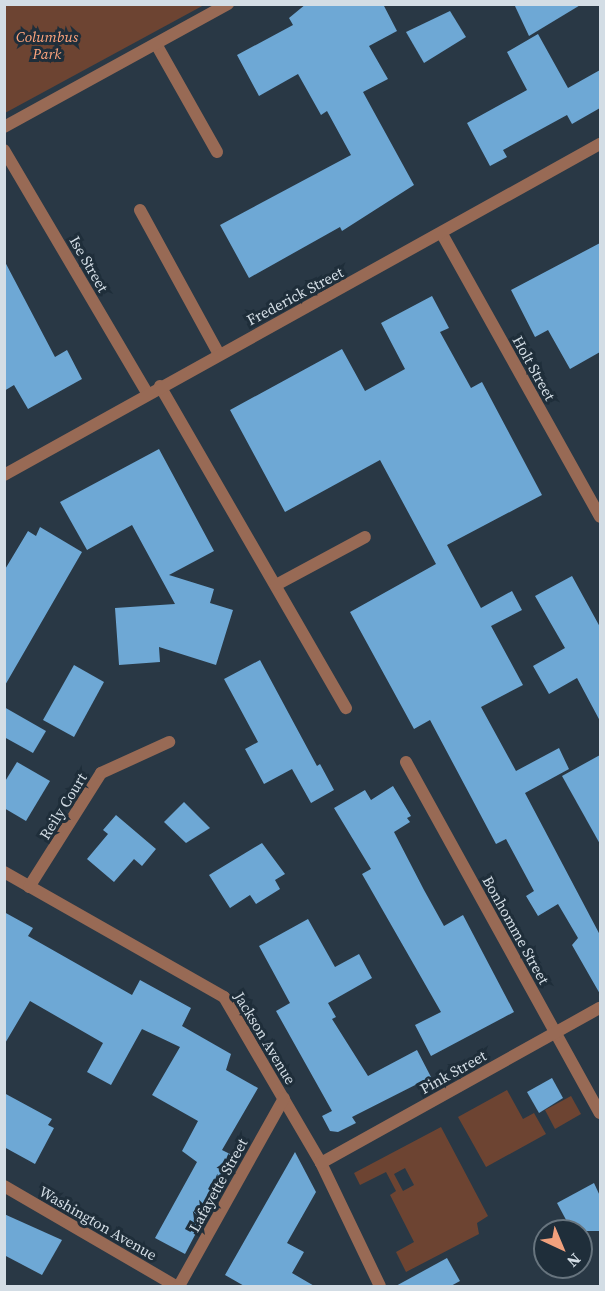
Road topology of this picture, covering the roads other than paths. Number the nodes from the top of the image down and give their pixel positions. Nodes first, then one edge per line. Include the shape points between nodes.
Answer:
1 (228, 4) edge
2 (156, 44) junction
3 (4, 127) edge
4 (600, 144) edge
5 (4, 150) edge
6 (217, 152) dead end
7 (140, 210) dead end
8 (442, 234) junction
9 (219, 354) junction
10 (160, 386) junction
11 (147, 393) junction
12 (4, 475) edge
13 (600, 517) edge
14 (365, 537) dead end
15 (276, 585) junction
16 (346, 708) dead end
17 (169, 742) dead end
18 (406, 762) dead end
19 (4, 872) edge
20 (29, 887) junction
21 (600, 1008) edge
22 (555, 1032) junction
23 (284, 1098) junction
24 (600, 1113) edge
25 (321, 1163) junction
26 (4, 1186) edge
27 (178, 1287) edge
28 (380, 1287) edge

1 - 2 street
2 - 3 street
2 - 6 street
4 - 8 street, Frederick Street
5 - 11 street, Ise Street
7 - 9 street
8 - 9 street, Frederick Street
8 - 13 street, Holt Street
9 - 10 street, Frederick Street
10 - 11 street, Frederick Street
10 - 15 street
11 - 12 street, Frederick Street
14 - 15 street
15 - 16 street
17 - 20 street, Reily Court via 101,773
18 - 22 street, Bonhomme Street
19 - 20 street, Jackson Avenue
20 - 23 street, Jackson Avenue via 224,997
21 - 22 street, Pink Street
22 - 24 street, Bonhomme Street
22 - 25 street, Pink Street
23 - 25 street, Jackson Avenue
23 - 27 street, Lafayette Street
25 - 28 street, Jackson Avenue
26 - 27 street, Washington Avenue

